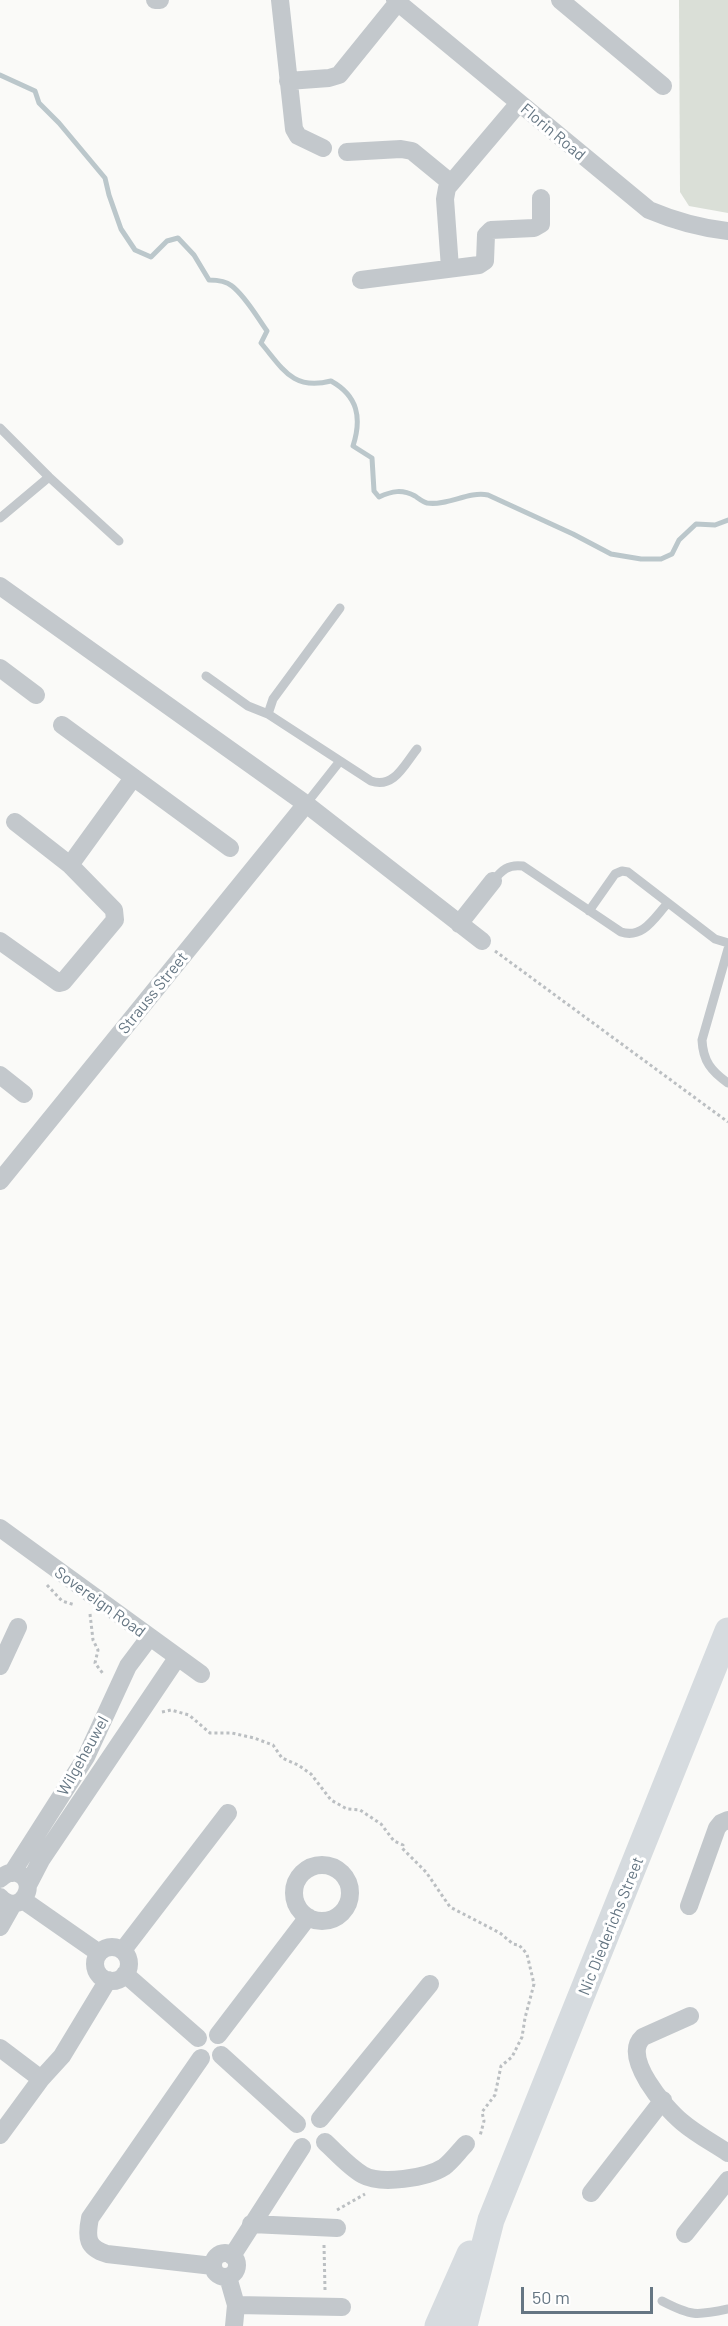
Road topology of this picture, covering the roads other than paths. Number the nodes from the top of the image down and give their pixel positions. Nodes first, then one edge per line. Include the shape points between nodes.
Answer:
1 (155, 0) edge
2 (160, 0) edge
3 (280, 0) edge
4 (560, 0) edge
5 (397, 1) edge
6 (288, 81) junction
7 (663, 86) dead end
8 (519, 103) junction
9 (323, 148) dead end
10 (347, 152) dead end
11 (451, 183) junction
12 (541, 198) dead end
13 (728, 231) edge
14 (450, 268) junction
15 (361, 280) dead end
16 (0, 428) edge
17 (49, 477) junction
18 (0, 518) edge
19 (119, 541) dead end
20 (0, 586) edge
21 (340, 608) dead end
22 (0, 668) edge
23 (206, 676) dead end
24 (36, 695) dead end
25 (268, 714) junction
26 (62, 725) dead end
27 (417, 749) dead end
28 (340, 761) junction
29 (133, 778) junction
30 (306, 804) junction
31 (15, 822) dead end
32 (230, 848) dead end
33 (69, 865) junction
34 (493, 881) joint
35 (668, 904) junction
36 (589, 910) junction
37 (459, 924) junction
38 (0, 941) edge
39 (482, 941) road end
40 (728, 943) edge
41 (728, 949) edge
42 (0, 1075) edge
43 (728, 1083) edge
44 (24, 1094) dead end
45 (0, 1181) edge
46 (0, 1528) edge
47 (18, 1627) dead end
48 (728, 1631) edge
49 (149, 1638) junction
50 (177, 1658) junction
51 (0, 1666) edge
52 (201, 1674) dead end
53 (228, 1813) dead end
54 (728, 1820) edge
55 (6, 1876) edge
56 (16, 1896) edge
57 (689, 1906) dead end
58 (308, 1917) dead end
59 (0, 1927) edge
60 (123, 1950) junction
61 (99, 1953) junction
62 (125, 1974) junction
63 (108, 1980) junction
64 (430, 1984) dead end
65 (690, 2016) dead end
66 (218, 2035) junction
67 (198, 2038) junction
68 (0, 2049) edge
69 (221, 2055) junction
70 (201, 2058) junction
71 (41, 2079) junction
72 (663, 2100) junction
73 (320, 2120) junction
74 (297, 2124) junction
75 (0, 2135) edge
76 (325, 2142) junction
77 (466, 2144) road end
78 (302, 2146) junction
79 (728, 2153) edge
80 (728, 2180) edge
81 (591, 2193) dead end
82 (491, 2220) junction
83 (251, 2224) junction
84 (330, 2228) road end
85 (685, 2234) dead end
86 (232, 2256) junction
87 (213, 2266) junction
88 (228, 2277) junction
89 (662, 2301) dead end
90 (236, 2304) junction
91 (334, 2306) road end
92 (728, 2309) edge
93 (234, 2326) edge
94 (438, 2326) edge
95 (464, 2326) edge

1 - 2 street
3 - 6 street
4 - 7 street
5 - 6 street via 339,75
5 - 8 street, Florin Road
6 - 9 street via 295,133
8 - 11 street
8 - 13 street, Florin Road via 649,210 700,228
10 - 11 street via 412,152
11 - 14 street via 444,199
12 - 14 street via 542,220 538,227 490,230 483,263
14 - 15 street
16 - 17 lane
17 - 18 lane
17 - 19 lane
20 - 30 street
21 - 25 lane via 273,699
22 - 24 street
23 - 25 lane via 248,706
25 - 28 lane
26 - 29 street
27 - 28 lane via 386,784 371,781
28 - 30 lane
29 - 32 street
29 - 33 street
30 - 37 street
30 - 45 street, Strauss Street
31 - 33 street
33 - 38 street via 116,915 63,982 55,982
34 - 36 lane via 508,866 523,866
34 - 37 street
35 - 36 lane via 643,930 629,934
35 - 36 lane via 622,871 615,874
35 - 40 lane via 715,939
37 - 39 street
41 - 43 lane via 702,1040 707,1064
42 - 44 street
46 - 49 street, Sovereign Road
47 - 51 street
48 - 82 street, Nic Diederichs Street
49 - 50 street, Sovereign Road
49 - 55 street, Wilgeheuwel via 128,1666 86,1757
50 - 52 street, Sovereign Road
50 - 56 street, Wilgeheuwel
53 - 60 street
54 - 57 street via 717,1828
55 - 56 street via 23,1876
56 - 59 street, Wilgeheuwel
56 - 61 street
58 - 66 street
60 - 61 street via 111,1947
60 - 62 street via 129,1962
61 - 63 street via 98,1972
62 - 63 street
62 - 67 street
63 - 71 street via 62,2056
64 - 73 street
65 - 72 street via 643,2037 637,2045 640,2069
66 - 67 street via 207,2032
66 - 69 street via 223,2044
67 - 70 street via 195,2049
68 - 71 street
69 - 70 street via 211,2060
69 - 74 street
70 - 87 street via 90,2218 87,2230 95,2250 107,2254
71 - 75 street
72 - 79 street via 682,2122
72 - 81 street
73 - 74 street via 308,2117
73 - 76 street via 327,2130
74 - 78 street via 295,2136
76 - 77 street via 351,2167 383,2181 402,2180 443,2168
76 - 78 street via 315,2149
78 - 83 street
80 - 85 street
82 - 94 street, Nic Diederichs Street via 469,2255
82 - 95 street, Nic Diederichs Street
83 - 84 street
83 - 86 street
86 - 87 street via 222,2254
86 - 88 street via 237,2265
87 - 88 street via 218,2275
88 - 90 street
89 - 92 lane via 690,2314
90 - 91 street
90 - 93 street

